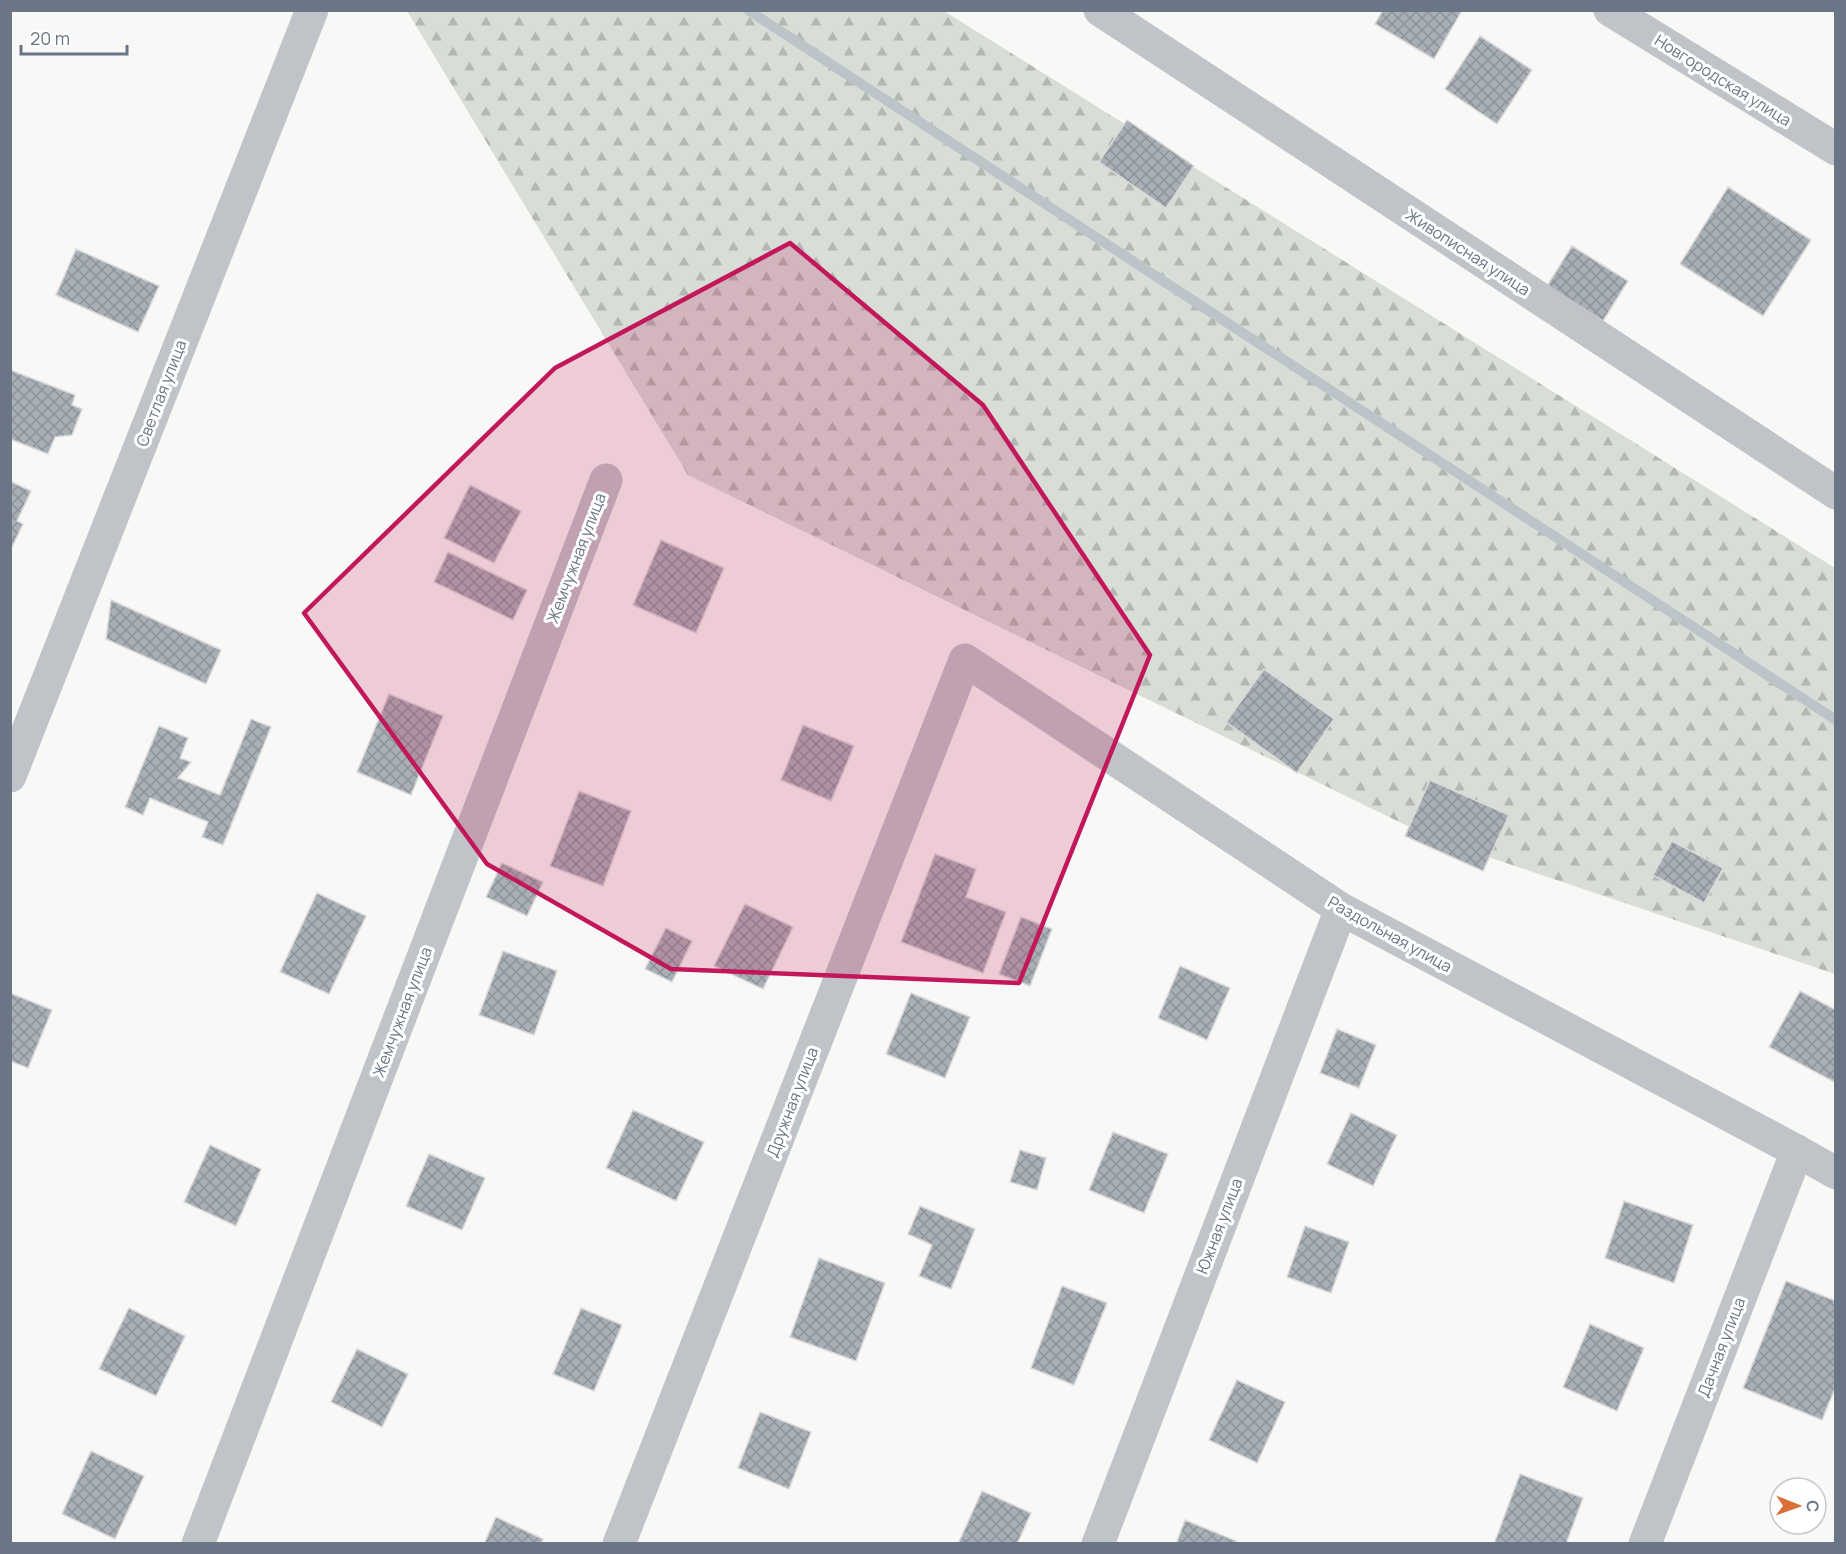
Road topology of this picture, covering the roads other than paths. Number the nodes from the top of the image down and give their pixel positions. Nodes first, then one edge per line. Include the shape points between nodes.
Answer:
1 (312, 10) edge
2 (1100, 10) edge
3 (1610, 10) edge
4 (1836, 149) edge
5 (606, 480) dead end
6 (1836, 493) edge
7 (964, 660) joint
8 (10, 776) edge
9 (1341, 909) junction
10 (1797, 1151) junction
11 (1836, 1173) edge
12 (198, 1544) edge
13 (619, 1544) edge
14 (1098, 1544) edge
15 (1645, 1544) edge

1 - 8 street, Светлая улица
2 - 6 street, Живописная улица
3 - 4 street, Новгородская улица
5 - 12 street, Жемчужная улица
7 - 9 street, Раздольная улица
7 - 13 street, Дружная улица
9 - 10 street, Раздольная улица
9 - 14 street, Южная улица
10 - 11 street, Раздольная улица
10 - 15 street, Дачная улица

